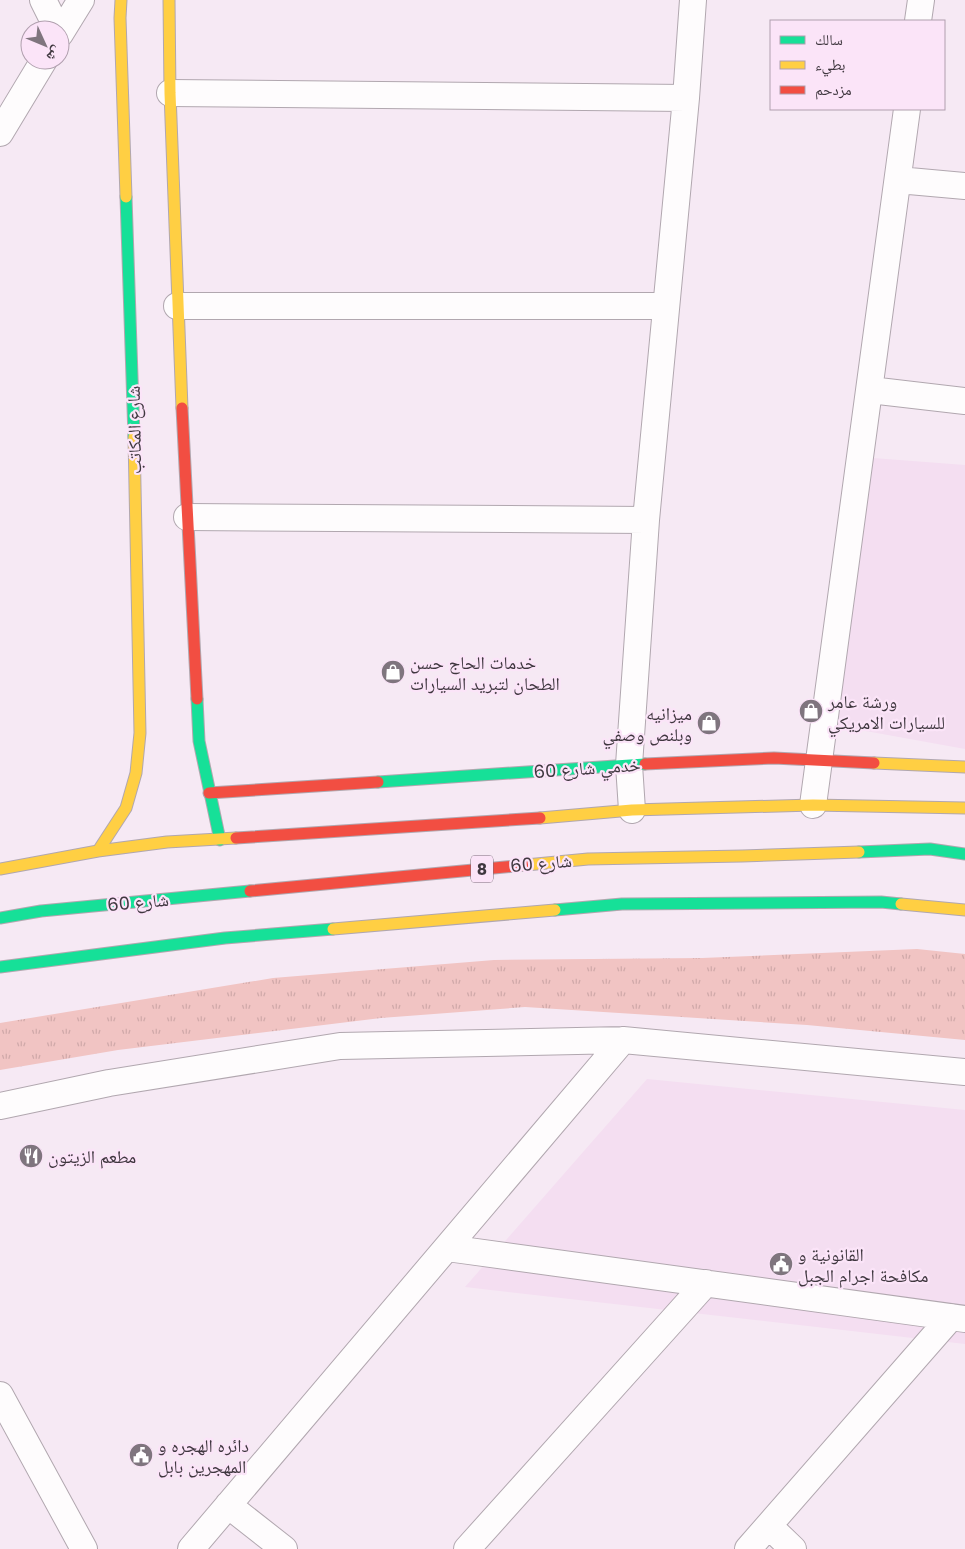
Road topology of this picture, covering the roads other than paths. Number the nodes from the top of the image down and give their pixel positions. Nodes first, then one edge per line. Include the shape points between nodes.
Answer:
1 (43, 0) edge
2 (81, 0) edge
3 (121, 0) edge
4 (169, 0) edge
5 (693, 0) edge
6 (921, 0) edge
7 (53, 20) edge
8 (68, 20) edge
9 (918, 20) edge
10 (38, 70) edge
11 (170, 93) junction
12 (686, 98) junction
13 (907, 110) edge
14 (0, 133) edge
15 (898, 180) junction
16 (965, 186) edge
17 (177, 306) junction
18 (666, 306) junction
19 (870, 390) junction
20 (965, 401) edge
21 (187, 517) junction
22 (646, 520) junction
23 (820, 760) junction
24 (629, 765) junction
25 (965, 768) edge
26 (209, 793) junction
27 (813, 805) junction
28 (965, 808) edge
29 (632, 810) junction
30 (220, 840) junction
31 (98, 851) junction
32 (965, 854) edge
33 (0, 869) edge
34 (965, 910) edge
35 (0, 918) edge
36 (0, 968) edge
37 (623, 1040) junction
38 (965, 1072) edge
39 (0, 1106) edge
40 (447, 1248) junction
41 (706, 1283) junction
42 (958, 1318) edge
43 (0, 1395) edge
44 (228, 1505) junction
45 (769, 1526) junction
46 (84, 1549) edge
47 (191, 1549) edge
48 (284, 1549) edge
49 (467, 1549) edge
50 (748, 1549) edge
51 (793, 1549) edge

1 - 7 street
2 - 8 street
3 - 31 main road, شارع المکاتب via 140,733 136,773 126,808
4 - 11 main road
5 - 12 street
6 - 9 street
10 - 14 street
11 - 12 street
11 - 17 main road
12 - 18 street
13 - 15 street
15 - 16 street
15 - 19 street
17 - 18 street
17 - 21 main road
18 - 22 street
19 - 20 street
19 - 23 street
21 - 22 street
21 - 26 main road via 199,741
22 - 24 street
23 - 24 main road, خدمي شارع 60 via 774,758
23 - 25 main road, خدمي شارع 60
23 - 27 street
24 - 26 main road, خدمي شارع 60
24 - 29 street
26 - 30 main road
27 - 28 main road
27 - 29 main road
29 - 30 main road
30 - 31 main road via 167,842
31 - 33 main road
32 - 35 main road, شارع 60 / 8 via 930,849 588,859 51,910
34 - 36 main road via 881,902 622,904 225,938
37 - 38 street
37 - 39 street via 340,1046 109,1082
37 - 40 street
40 - 41 street
40 - 44 street
41 - 42 street
41 - 49 street
42 - 45 street
43 - 46 street
44 - 47 street
44 - 48 street
45 - 50 street
45 - 51 street

